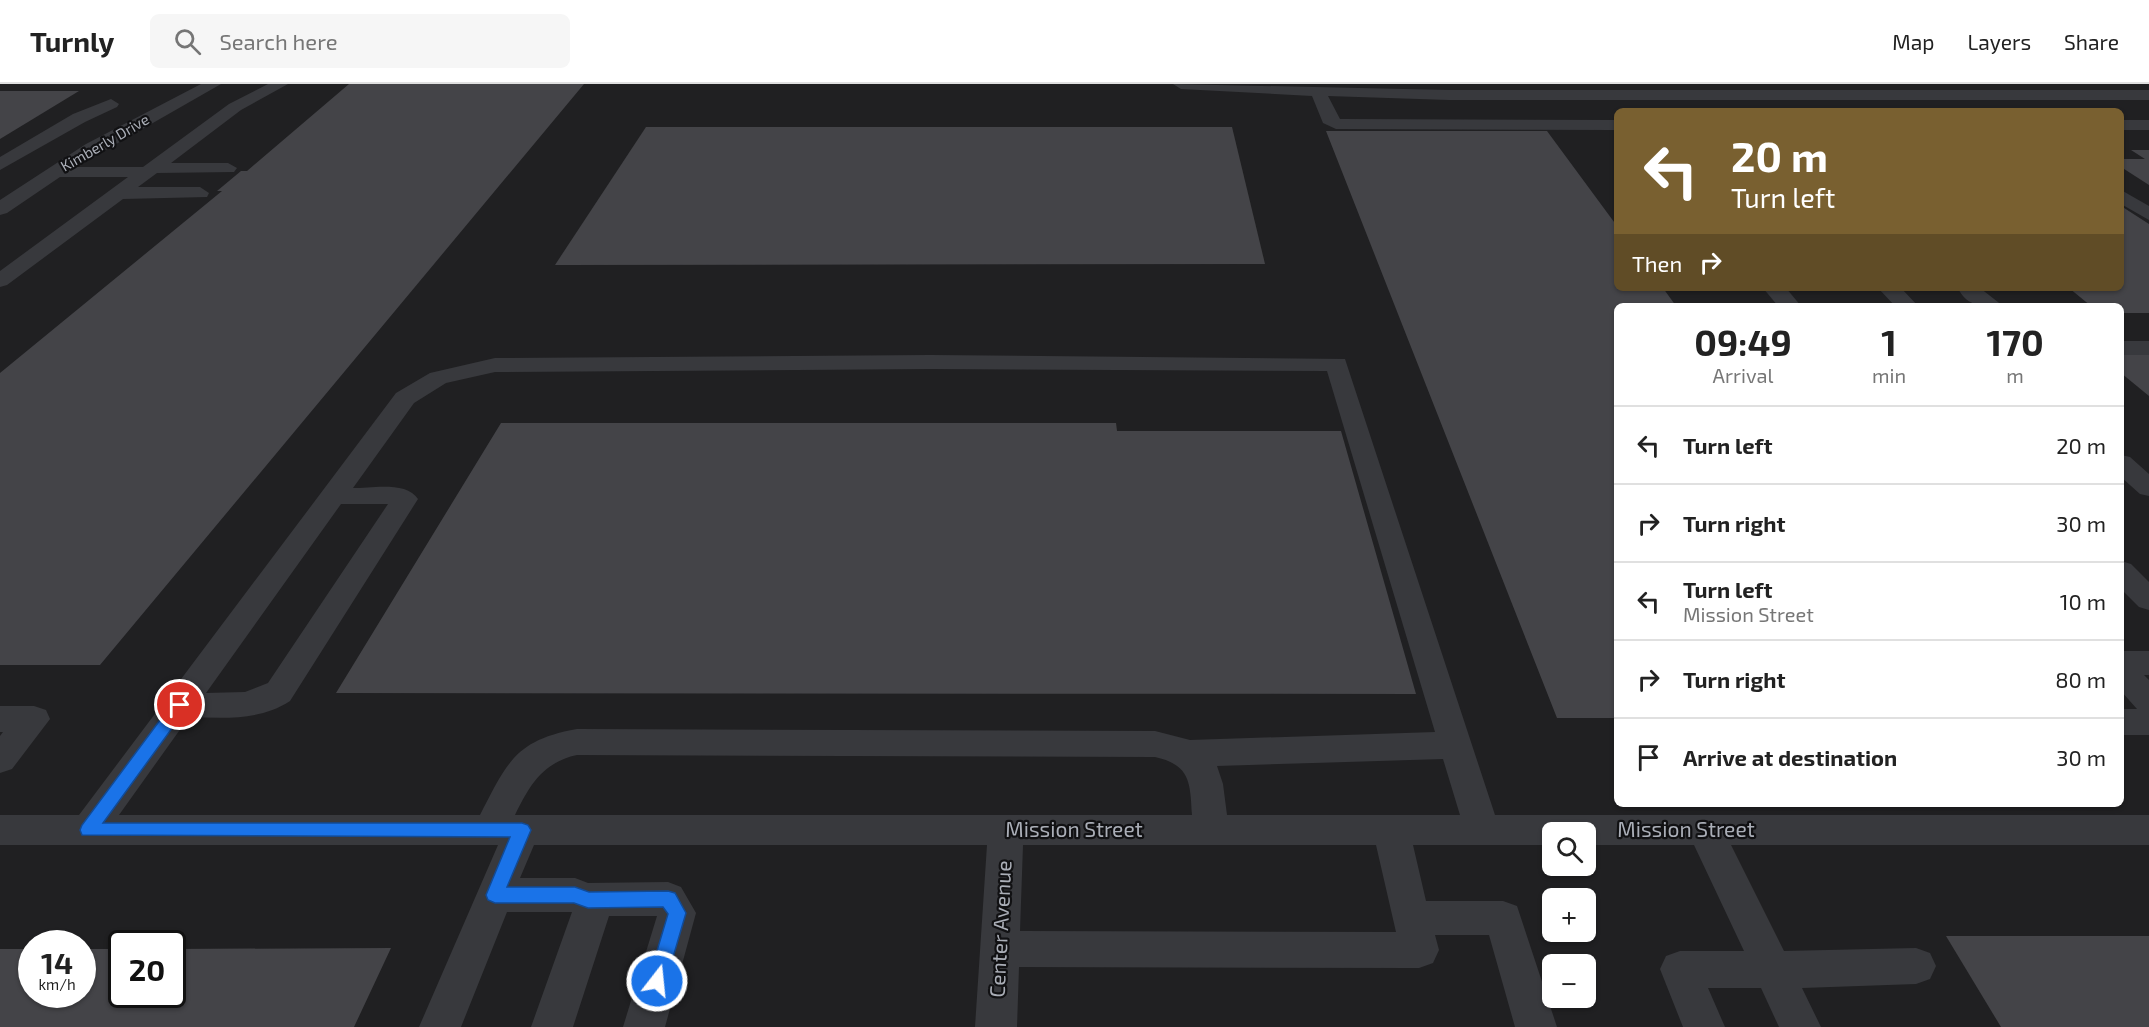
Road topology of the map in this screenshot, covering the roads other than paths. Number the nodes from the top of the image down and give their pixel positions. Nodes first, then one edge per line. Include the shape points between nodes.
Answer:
1 (106, 84) edge
2 (213, 84) edge
3 (280, 84) edge
4 (1188, 84) edge
5 (2119, 84) edge
6 (1598, 90) edge
7 (1318, 91) junction
8 (1696, 91) edge
9 (1967, 95) junction
10 (2144, 95) edge
11 (111, 104) junction
12 (1707, 108) edge
13 (1987, 108) edge
14 (165, 109) junction
15 (1557, 124) junction
16 (1614, 124) edge
17 (2124, 125) edge
18 (2149, 125) edge
19 (1571, 142) dead end
20 (0, 165) edge
21 (228, 168) dead end
22 (149, 170) junction
23 (56, 172) junction
24 (118, 193) junction
25 (200, 193) dead end
26 (2124, 198) edge
27 (0, 209) edge
28 (2149, 214) edge
29 (0, 281) edge
30 (1777, 291) edge
31 (1891, 291) edge
32 (1970, 291) edge
33 (1787, 303) edge
34 (1904, 303) edge
35 (1987, 303) edge
36 (2124, 348) edge
37 (2149, 348) edge
38 (2132, 465) edge
39 (2149, 488) edge
40 (333, 496) junction
41 (2124, 574) edge
42 (2149, 600) edge
43 (2124, 663) edge
44 (2149, 663) edge
45 (2124, 673) edge
46 (2149, 701) edge
47 (180, 705) junction
48 (0, 719) edge
49 (2124, 722) edge
50 (2149, 722) edge
51 (1456, 745) junction
52 (1188, 754) junction
53 (0, 759) edge
54 (0, 830) edge
55 (88, 830) junction
56 (506, 830) junction
57 (1006, 830) junction
58 (1211, 830) junction
59 (1391, 830) junction
60 (1482, 830) junction
61 (1705, 830) junction
62 (2149, 830) edge
63 (495, 895) junction
64 (588, 900) junction
65 (1412, 918) junction
66 (999, 949) junction
67 (1916, 966) dead end
68 (1772, 970) junction
69 (440, 1027) edge
70 (552, 1027) edge
71 (644, 1027) edge
72 (996, 1027) edge
73 (1536, 1027) edge
74 (1704, 1027) edge
75 (1800, 1027) edge

1 - 11 street
2 - 14 street, Kimberly Drive
3 - 22 street via 235,107
4 - 7 street
5 - 10 street
6 - 7 street
6 - 8 street
7 - 15 street via 1329,119 1336,124
8 - 9 street
8 - 12 street
9 - 10 street
9 - 13 street
11 - 14 street
11 - 20 street via 79,118
14 - 23 street, Kimberly Drive
15 - 16 street
15 - 19 street
17 - 18 street
21 - 22 street
22 - 23 street
22 - 24 street
23 - 27 street, Kimberly Drive
24 - 25 street
24 - 29 street
26 - 28 street
30 - 33 street
31 - 34 street
32 - 35 street
36 - 37 street
38 - 39 street
40 - 47 street
40 - 47 street via 405,499 279,692 268,701 250,704
40 - 51 street via 405,398 438,378 478,367 930,362 1337,364
41 - 42 street
43 - 44 street
45 - 46 street
47 - 55 street
48 - 53 street via 34,719
49 - 50 street
51 - 52 street
51 - 60 street
52 - 56 street via 1177,747 1155,744 561,744 539,752 525,764
52 - 58 street via 1200,766 1206,781
54 - 55 street, Mission Street
55 - 56 street, Mission Street
56 - 57 street, Mission Street
56 - 63 street
57 - 58 street, Mission Street
57 - 66 street, Center Avenue
58 - 59 street, Mission Street
59 - 60 street, Mission Street
59 - 65 street
60 - 61 street, Mission Street
61 - 62 street, Mission Street
61 - 68 street
63 - 64 street via 575,895
63 - 69 street
64 - 70 street via 591,913
64 - 71 street via 668,899 677,913
65 - 66 street via 1419,950
65 - 73 street via 1503,918
66 - 72 street, Center Avenue
67 - 68 street
68 - 74 street via 1680,969
68 - 75 street

